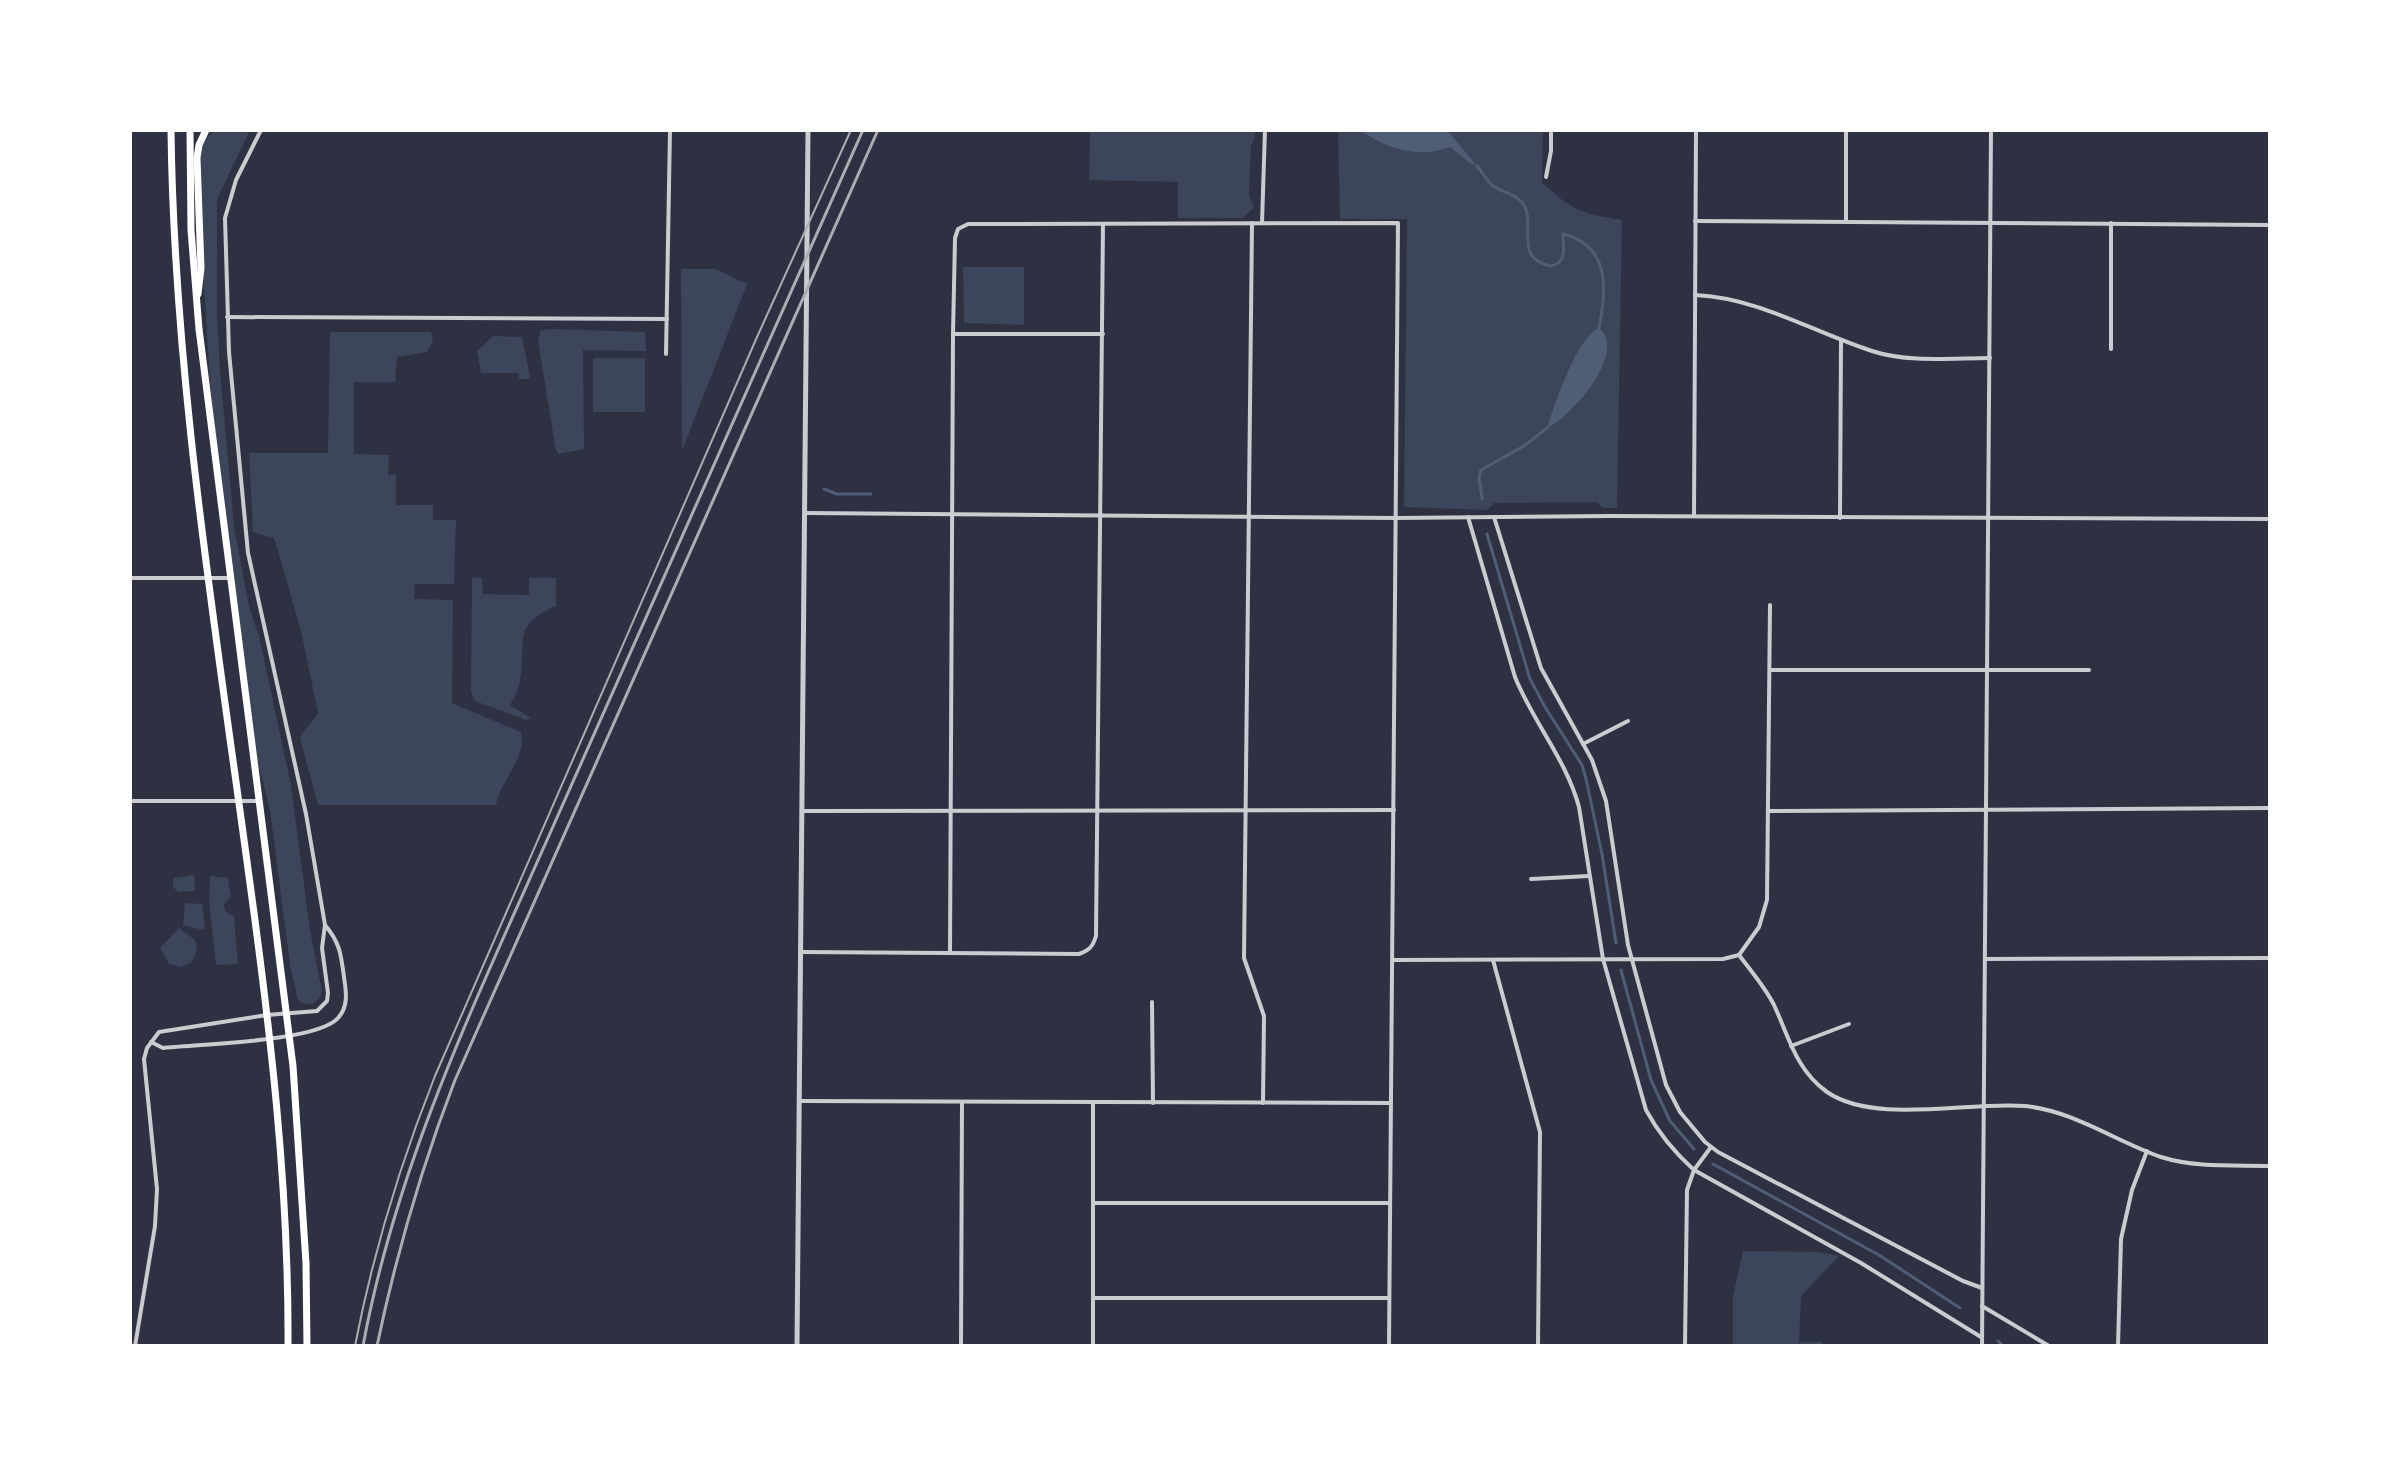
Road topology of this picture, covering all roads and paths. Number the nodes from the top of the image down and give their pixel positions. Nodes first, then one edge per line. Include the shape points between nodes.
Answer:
1 (171, 130) edge
2 (190, 130) edge
3 (206, 130) edge
4 (261, 130) edge
5 (670, 130) edge
6 (808, 130) edge
7 (1265, 130) edge
8 (1551, 130) edge
9 (1696, 130) edge
10 (1846, 130) edge
11 (1991, 130) edge
12 (1546, 177) dead end
13 (1846, 220) junction
14 (1695, 221) junction
15 (1252, 223) junction
16 (1262, 223) junction
17 (1991, 223) junction
18 (2111, 223) junction
19 (1103, 224) junction
20 (2270, 225) edge
21 (1695, 295) junction
22 (196, 300) junction
23 (227, 317) junction
24 (667, 319) junction
25 (953, 334) junction
26 (1103, 334) junction
27 (1841, 340) junction
28 (2111, 349) dead end
29 (666, 354) dead end
30 (1990, 358) junction
31 (806, 513) junction
32 (953, 515) junction
33 (1101, 515) junction
34 (1249, 515) junction
35 (1694, 516) junction
36 (1468, 517) junction
37 (1494, 517) junction
38 (1396, 518) junction
39 (1840, 518) junction
40 (1988, 519) junction
41 (2270, 519) edge
42 (130, 578) edge
43 (210, 578) junction
44 (229, 578) junction
45 (1770, 605) dead end
46 (1770, 670) junction
47 (1987, 670) junction
48 (2089, 670) dead end
49 (1628, 721) dead end
50 (1583, 744) junction
51 (130, 801) edge
52 (239, 801) junction
53 (258, 801) junction
54 (2270, 808) edge
55 (1394, 810) junction
56 (802, 811) junction
57 (950, 811) junction
58 (1097, 811) junction
59 (1244, 811) junction
60 (1769, 811) junction
61 (1986, 811) junction
62 (1589, 876) junction
63 (1531, 879) dead end
64 (325, 925) junction
65 (800, 952) junction
66 (950, 952) junction
67 (1739, 955) junction
68 (2270, 958) edge
69 (1603, 959) junction
70 (1632, 959) junction
71 (1985, 959) junction
72 (1393, 960) junction
73 (1493, 960) junction
74 (1152, 1002) dead end
75 (287, 1014) junction
76 (267, 1015) junction
77 (1849, 1024) dead end
78 (290, 1036) junction
79 (270, 1038) junction
80 (151, 1042) junction
81 (1790, 1046) junction
82 (799, 1101) junction
83 (962, 1102) junction
84 (1093, 1103) junction
85 (1153, 1103) junction
86 (1263, 1103) junction
87 (1391, 1103) junction
88 (1984, 1107) junction
89 (1711, 1147) junction
90 (2147, 1151) junction
91 (2270, 1166) edge
92 (1694, 1170) junction
93 (1093, 1203) junction
94 (1390, 1203) junction
95 (1982, 1288) junction
96 (1093, 1298) junction
97 (1389, 1298) junction
98 (1982, 1306) junction
99 (1982, 1337) junction
100 (135, 1346) edge
101 (288, 1346) edge
102 (307, 1346) edge
103 (797, 1346) edge
104 (961, 1346) edge
105 (1093, 1346) edge
106 (1389, 1346) edge
107 (1538, 1346) edge
108 (1685, 1346) edge
109 (1982, 1346) edge
110 (2049, 1346) edge
111 (2118, 1346) edge

1 - 43 highway via 175,278
2 - 22 highway
3 - 22 highway via 197,158 201,276
4 - 23 street via 236,180 225,218
5 - 24 street
6 - 31 street
7 - 16 street
8 - 12 street
9 - 14 street
10 - 13 street
11 - 17 street
13 - 14 street
13 - 17 street
14 - 21 street
15 - 16 street
15 - 19 street
15 - 34 street
16 - 38 street via 1398,223
17 - 18 street
17 - 30 street
18 - 20 street
18 - 28 street
19 - 25 street via 968,224 958,229
19 - 26 street
21 - 27 street via 1746,302
21 - 35 street
22 - 44 highway
23 - 24 street
23 - 64 street via 246,542 296,763
24 - 29 street
25 - 26 street
25 - 32 street
26 - 33 street
27 - 30 street via 1891,356
27 - 39 street
30 - 40 street
31 - 32 street
31 - 56 street
32 - 33 street
32 - 57 street
33 - 34 street
33 - 58 street
34 - 38 street
34 - 59 street
35 - 37 street
35 - 39 street
36 - 37 street
36 - 38 street
36 - 62 street via 1515,677 1574,788
37 - 50 street via 1541,668
38 - 55 street
39 - 40 street
40 - 41 street
40 - 47 street
42 - 43 street
43 - 44 street
43 - 52 highway
44 - 53 highway
45 - 46 street
46 - 47 street
46 - 60 street
47 - 48 street
47 - 61 street
49 - 50 street
50 - 70 street via 1606,801
51 - 52 street
52 - 53 street
52 - 76 highway
53 - 75 highway
54 - 61 street
55 - 59 street
55 - 72 street
56 - 57 street
56 - 65 street
57 - 58 street
57 - 66 street
58 - 59 street
58 - 66 street via 1096,936 1088,951
59 - 86 street via 1244,958 1264,1016
60 - 61 street
60 - 67 street via 1765,912
61 - 71 street
62 - 63 street
62 - 69 street
64 - 75 street via 327,1001 317,1011
64 - 78 street via 338,941 345,1007 326,1027
65 - 66 street
65 - 82 street
67 - 70 street
67 - 81 street via 1774,1004
68 - 71 street
69 - 70 street
69 - 73 street
69 - 92 street via 1646,1110 1673,1151
70 - 89 street via 1666,1085 1680,1112
71 - 88 street
72 - 73 street
72 - 87 street
73 - 107 street via 1540,1132
74 - 85 street
75 - 76 street
75 - 78 highway
76 - 79 highway
76 - 80 street via 159,1032
77 - 81 street
78 - 79 street
78 - 102 highway via 302,1180
79 - 80 street via 163,1048
79 - 101 highway
80 - 100 street via 144,1059 157,1189
81 - 88 street via 1817,1084 1855,1105
82 - 83 street
82 - 103 street
83 - 84 street
83 - 104 street
84 - 85 street
84 - 93 street
85 - 86 street
86 - 87 street
87 - 94 street
88 - 90 street via 2046,1110
88 - 95 street
89 - 92 street
89 - 95 street
90 - 91 street via 2201,1165
90 - 111 street via 2121,1239
92 - 99 street
92 - 108 street via 1687,1190
93 - 94 street
93 - 96 street
94 - 97 street
95 - 98 street
96 - 97 street
96 - 105 street
97 - 106 street
98 - 99 street
98 - 110 street
99 - 109 street

